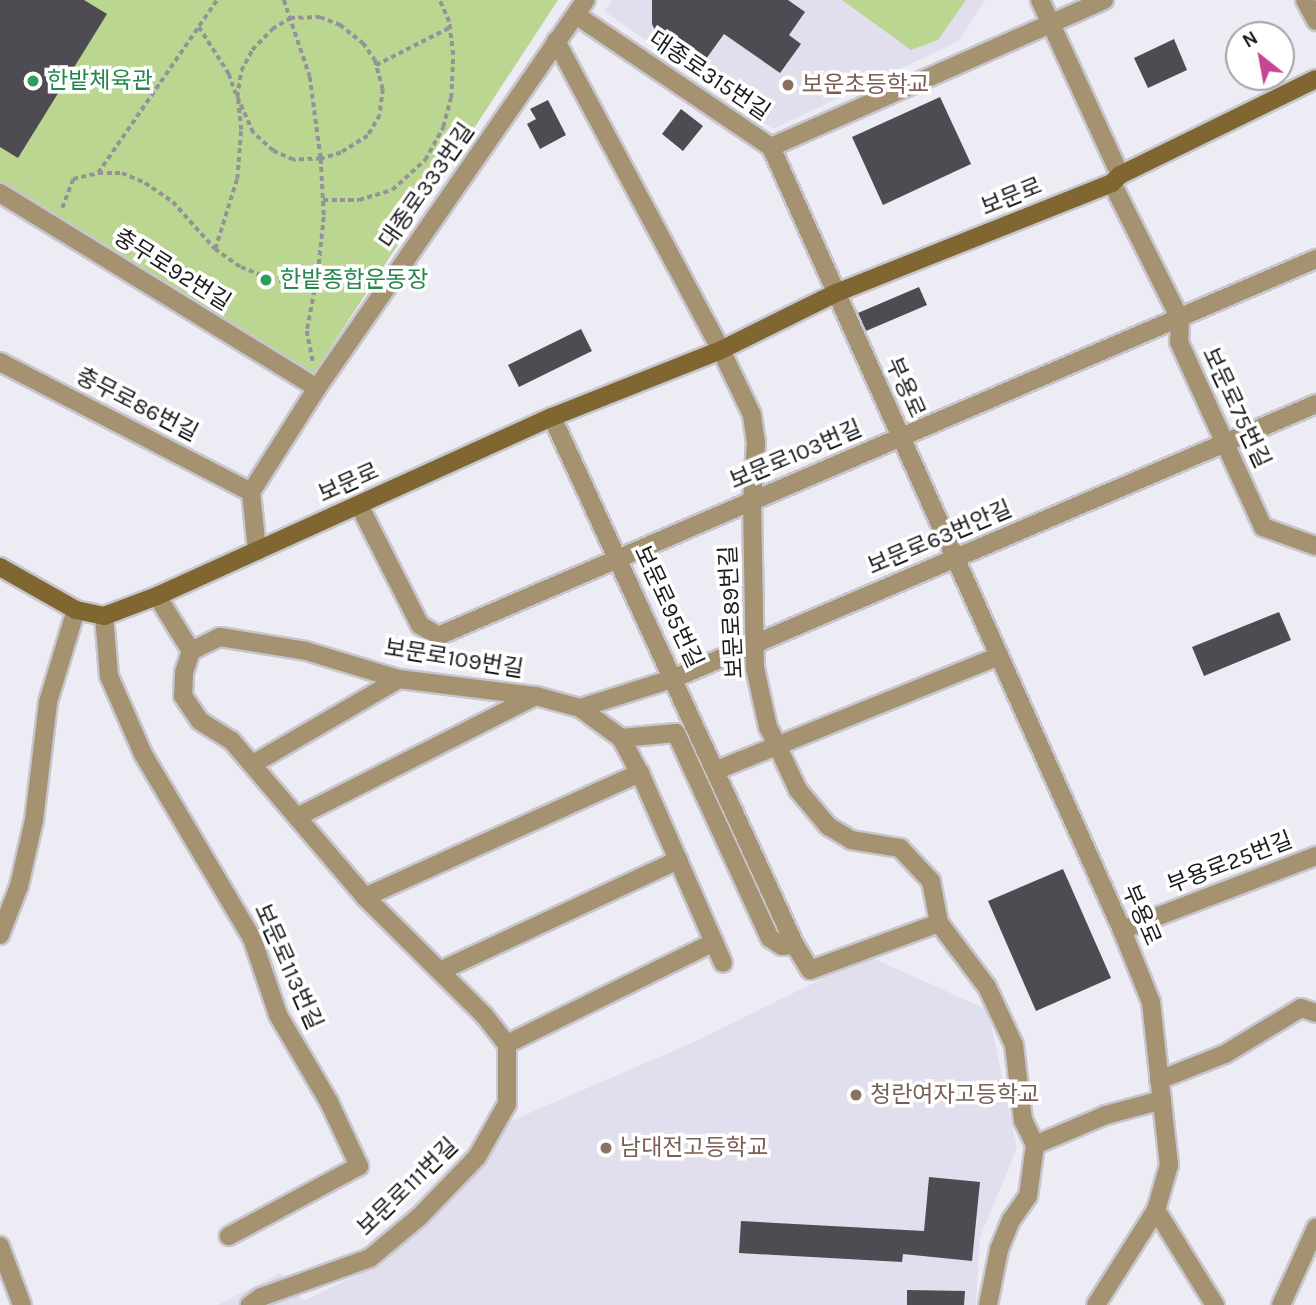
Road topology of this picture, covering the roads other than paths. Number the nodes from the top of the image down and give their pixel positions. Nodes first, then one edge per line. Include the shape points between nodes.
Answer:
1 (1040, 0) edge
2 (1104, 0) edge
3 (1305, 0) edge
4 (581, 7) edge
5 (1316, 21) edge
6 (1051, 24) junction
7 (556, 41) junction
8 (1316, 79) edge
9 (771, 147) junction
10 (1116, 179) junction
11 (0, 193) edge
12 (1316, 259) edge
13 (836, 293) junction
14 (1180, 319) junction
15 (721, 350) junction
16 (0, 362) edge
17 (317, 388) junction
18 (1316, 404) edge
19 (552, 417) junction
20 (900, 437) junction
21 (1225, 443) junction
22 (251, 492) junction
23 (752, 501) junction
24 (359, 505) junction
25 (1316, 546) edge
26 (257, 551) junction
27 (955, 558) junction
28 (619, 559) junction
29 (0, 567) edge
30 (157, 596) junction
31 (76, 610) junction
32 (104, 615) junction
33 (755, 645) junction
34 (191, 651) junction
35 (999, 656) junction
36 (399, 678) junction
37 (675, 678) junction
38 (536, 696) junction
39 (580, 708) junction
40 (621, 738) junction
41 (777, 745) junction
42 (253, 764) junction
43 (717, 770) junction
44 (640, 773) junction
45 (297, 817) junction
46 (1316, 856) edge
47 (678, 860) junction
48 (365, 897) junction
49 (939, 923) junction
50 (1122, 930) junction
51 (0, 935) edge
52 (714, 942) junction
53 (795, 945) junction
54 (723, 962) dead end
55 (440, 971) junction
56 (1316, 1013) edge
57 (507, 1044) junction
58 (1159, 1080) junction
59 (1162, 1100) junction
60 (1035, 1145) junction
61 (1156, 1210) junction
62 (1316, 1228) edge
63 (229, 1236) dead end
64 (0, 1246) edge
65 (22, 1305) edge
66 (250, 1305) edge
67 (988, 1305) edge
68 (1096, 1305) edge
69 (1215, 1305) edge
70 (1281, 1305) edge

1 - 6 street
2 - 6 street, 대종로315번길
3 - 5 street
4 - 7 street, 대종로333번길
4 - 9 street, 대종로315번길
6 - 9 street, 대종로315번길
6 - 10 street, 보문로75번길
7 - 15 street
7 - 17 street, 대종로333번길
8 - 10 main road, 보문로
9 - 13 street, 부용로
10 - 13 main road, 보문로
10 - 14 street, 보문로75번길
11 - 17 street, 충무로92번길
12 - 14 street, 보문로103번길
13 - 15 main road, 보문로
13 - 20 street, 부용로
14 - 20 street, 보문로103번길
14 - 21 street, 보문로75번길 via 1179,342
15 - 19 main road, 보문로
15 - 23 street, 보문로89번길 via 752,415 756,442
16 - 22 street, 충무로86번길
17 - 22 street, 대종로333번길
18 - 21 street, 보문로63번안길
19 - 24 main road, 보문로
19 - 28 street, 보문로95번길
20 - 23 street, 보문로103번길
20 - 27 street, 부용로
21 - 25 street, 보문로75번길 via 1263,527
21 - 27 street, 보문로63번안길
22 - 26 street
23 - 28 street, 보문로103번길
23 - 33 street, 보문로89번길
24 - 26 main road, 보문로
24 - 28 street, 보문로103번길 via 421,625 438,636
26 - 30 main road, 보문로
27 - 33 street, 보문로63번안길
27 - 35 street, 부용로
28 - 37 street, 보문로95번길
29 - 31 main road, 보문로
30 - 32 main road, 보문로
30 - 34 street
31 - 32 main road, 보문로
31 - 51 street via 48,702 34,820 19,886
32 - 63 street, 보문로113번길 via 109,676 143,754 252,938 278,1014 329,1102 359,1166
33 - 37 street, 보문로63번안길
33 - 41 street, 보문로89번길 via 755,668 768,727
34 - 36 street, 보문로109번길 via 220,637 306,651
34 - 42 street via 183,696 200,721 231,740
35 - 41 street
35 - 50 street, 부용로
36 - 38 street, 보문로109번길
36 - 42 street
37 - 39 street, 보문로63번안길
37 - 43 street, 보문로95번길
38 - 39 street, 보문로109번길
38 - 45 street
39 - 40 street, 보문로109번길
40 - 44 street, 보문로109번길
40 - 53 street via 676,733 770,938 782,946
41 - 43 street
41 - 49 street, 보문로89번길 via 798,790 828,826 851,840 900,848 931,881
42 - 45 street
43 - 53 street, 보문로95번길
44 - 47 street, 보문로109번길
44 - 48 street
45 - 48 street
46 - 50 street, 부용로25번길
47 - 52 street, 보문로109번길
47 - 55 street
48 - 55 street
49 - 53 street, 보문로95번길 via 810,970
49 - 60 street, 보문로89번길 via 987,987 1014,1045 1023,1120
50 - 58 street, 부용로 via 1150,1002
52 - 54 street, 보문로109번길
52 - 57 street
55 - 57 street
56 - 58 street via 1301,1008 1225,1054
57 - 66 street, 보문로111번길 via 507,1104 477,1157 419,1217 370,1258
58 - 59 street, 부용로
59 - 60 street via 1106,1115
59 - 61 street, 부용로 via 1169,1165
60 - 67 street, 보문로89번길 via 1028,1196 1011,1220 999,1251
61 - 68 street, 부용로
61 - 69 street
62 - 70 street
64 - 65 street

